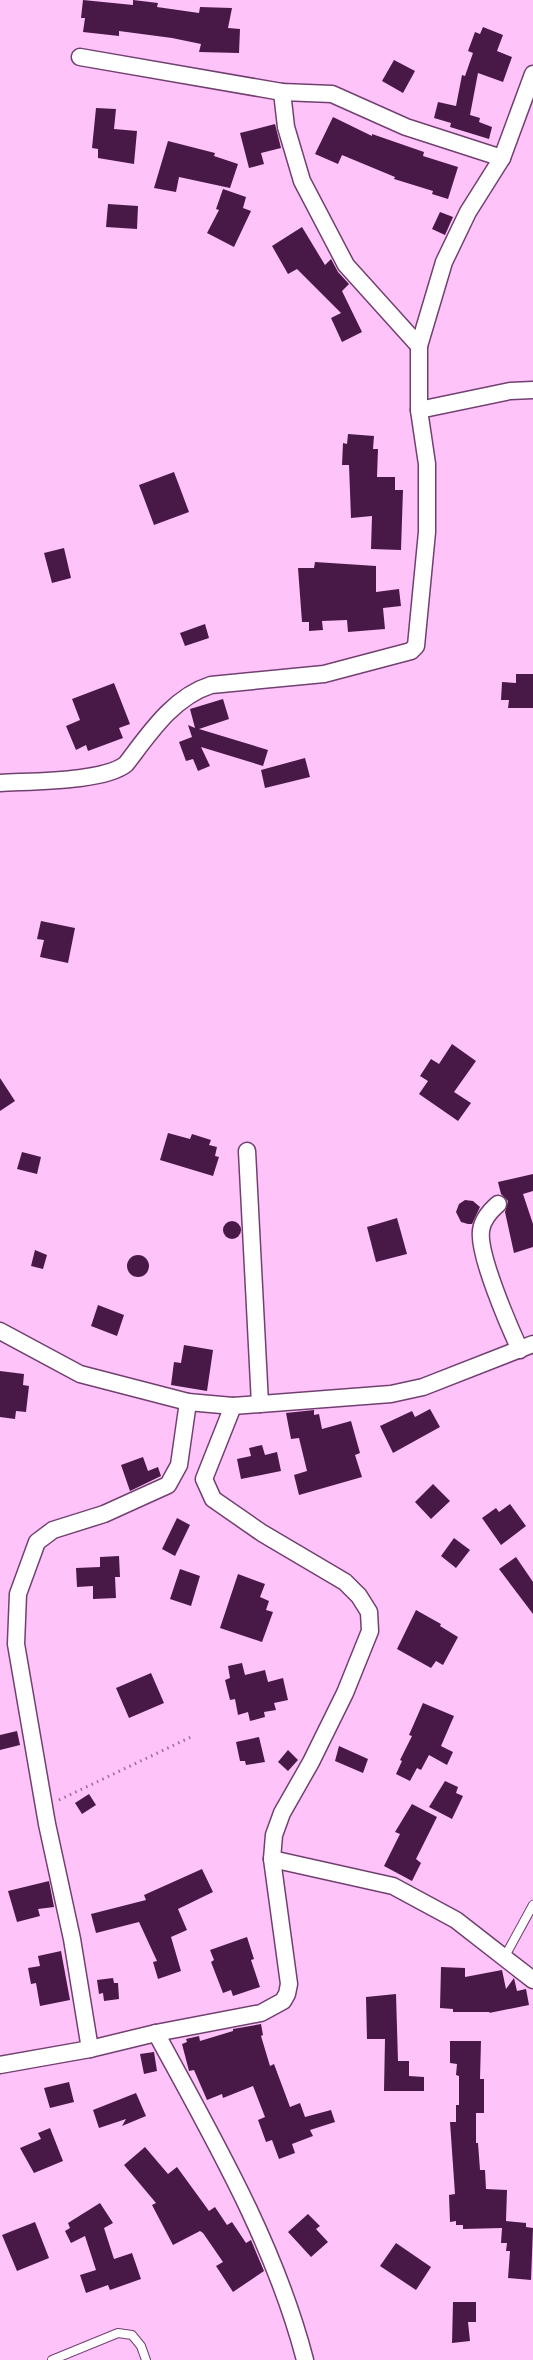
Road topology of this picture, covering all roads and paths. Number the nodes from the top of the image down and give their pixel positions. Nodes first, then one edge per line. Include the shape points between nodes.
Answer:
1 (80, 57) dead end
2 (533, 74) edge
3 (282, 92) junction
4 (502, 158) junction
5 (419, 346) junction
6 (533, 390) edge
7 (419, 410) junction
8 (0, 783) edge
9 (247, 1151) dead end
10 (498, 1204) dead end
11 (0, 1331) edge
12 (526, 1347) edge
13 (188, 1402) junction
14 (260, 1404) junction
15 (233, 1406) junction
16 (193, 1736) dead end
17 (44, 1807) junction
18 (272, 1859) junction
19 (533, 1905) edge
20 (504, 1958) junction
21 (533, 1980) edge
22 (156, 2033) junction
23 (90, 2049) junction
24 (0, 2065) edge
25 (52, 2360) edge
26 (146, 2360) edge
27 (305, 2360) edge

1 - 3 street
2 - 4 street
3 - 4 street via 332,94 406,128
3 - 5 street via 286,127 302,181 346,265
4 - 5 street via 468,212 444,262
5 - 7 street
6 - 7 street
7 - 8 street via 427,464 426,532 418,637 411,651 324,674 195,690 166,715 119,770
9 - 14 street
10 - 12 street via 482,1225 482,1245 509,1326
11 - 13 street via 80,1374
12 - 14 street via 423,1387 391,1395
13 - 15 street
13 - 17 street via 179,1465 168,1485 104,1514 53,1530 37,1542 29,1558 18,1594 16,1644
14 - 15 street
15 - 18 street via 204,1479 213,1499 345,1582 369,1612 370,1631 345,1694 282,1813 274,1835
16 - 17 path
17 - 23 street
18 - 20 street via 393,1886 456,1920
18 - 22 street via 289,1984 283,2001 261,2013
19 - 20 lane
20 - 21 street
22 - 23 street
22 - 27 street via 271,2259
23 - 24 street
25 - 26 lane via 118,2333 132,2335

